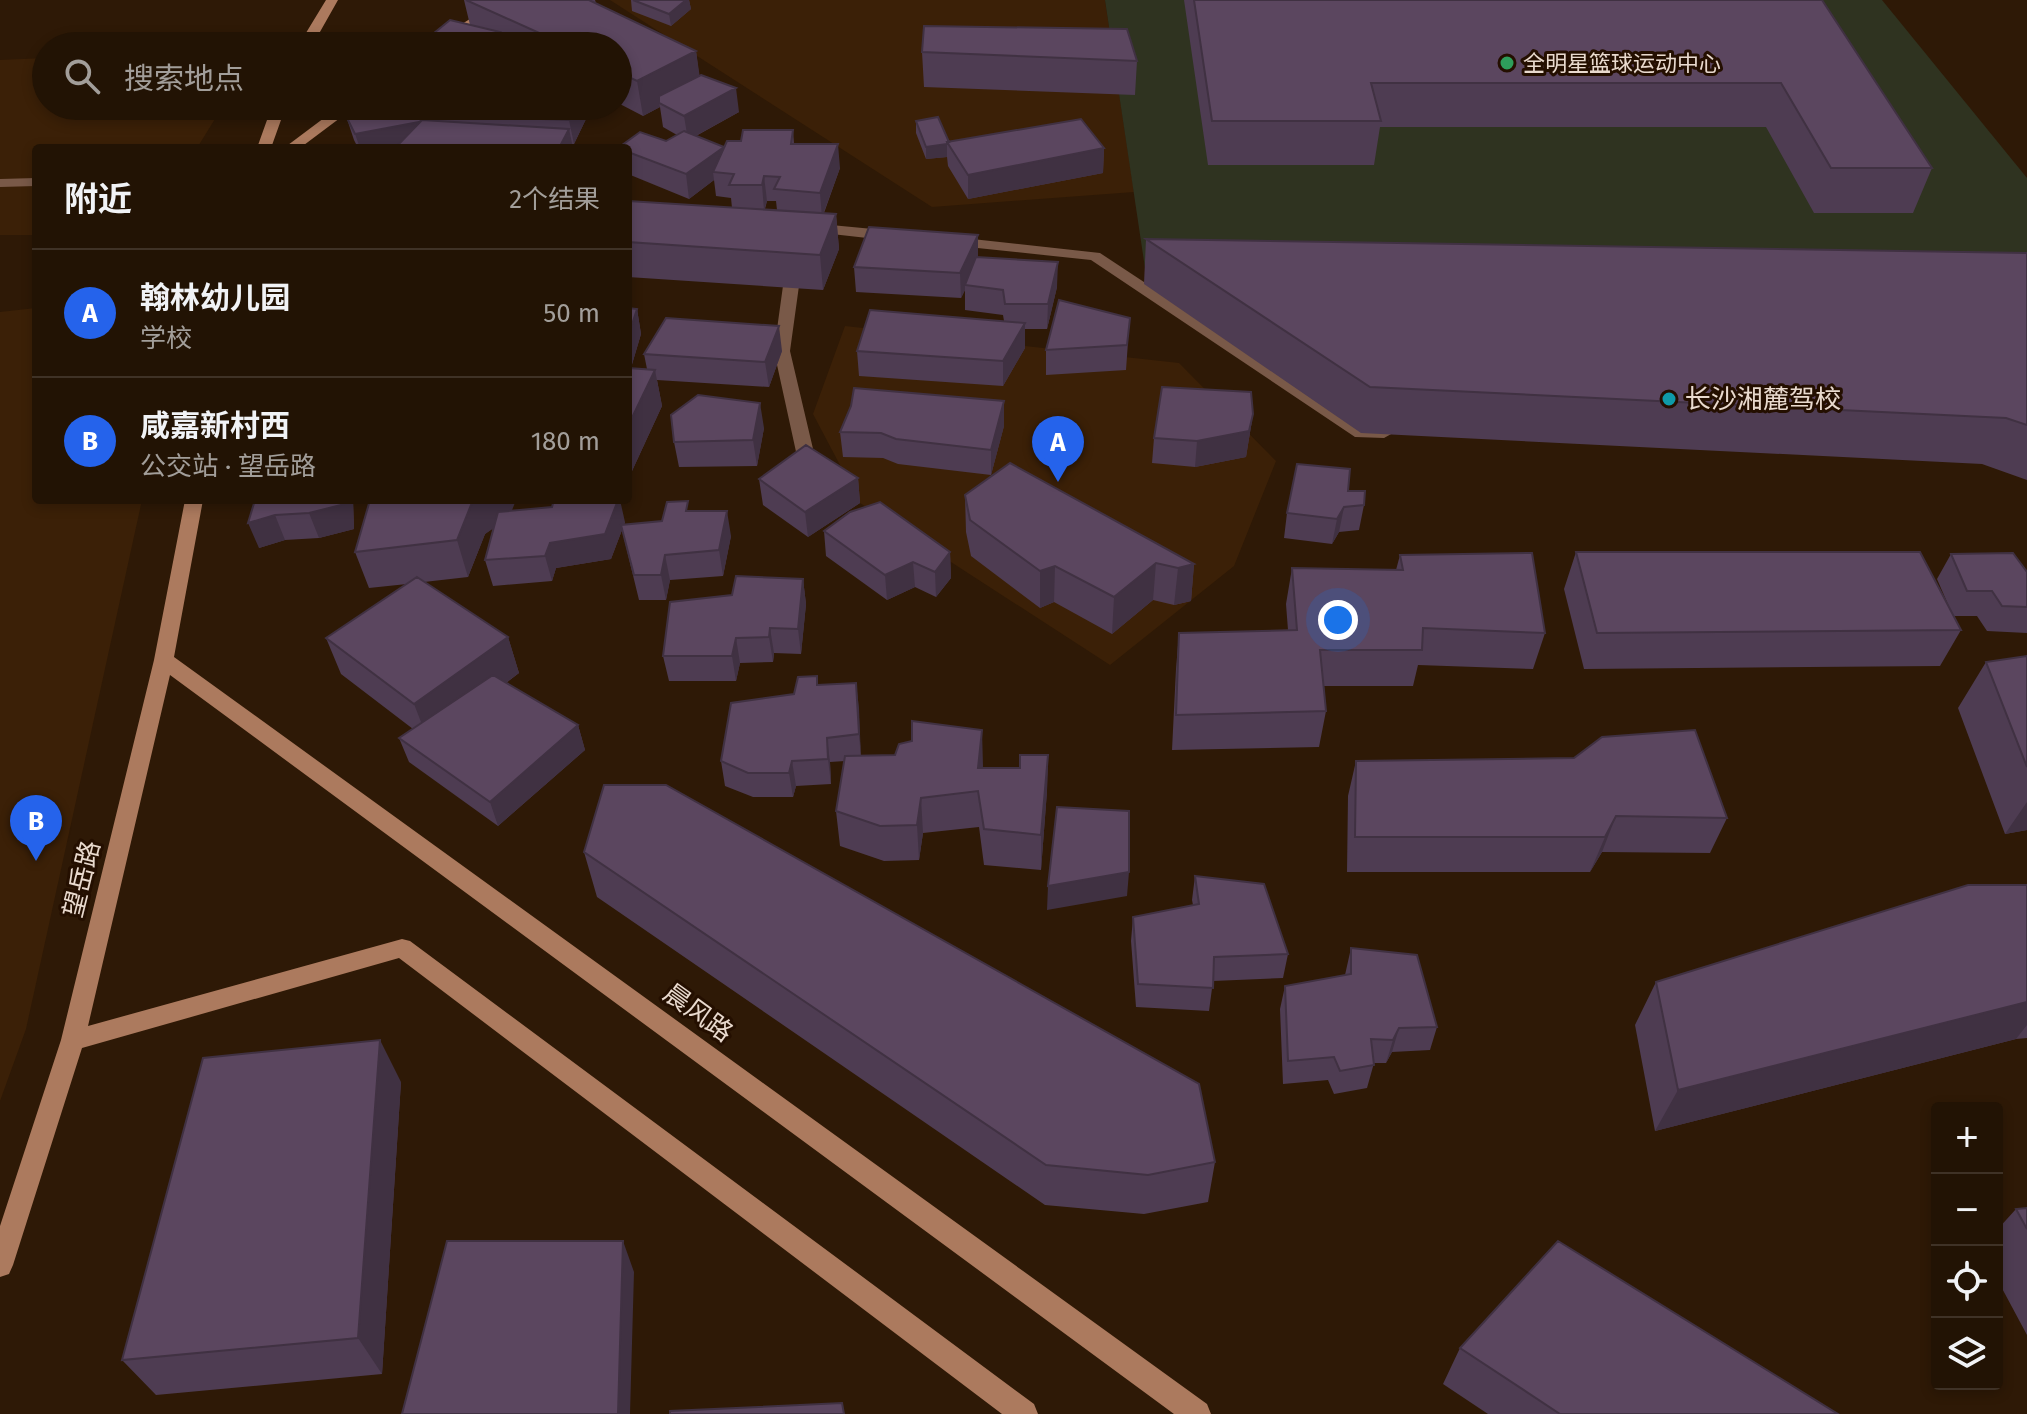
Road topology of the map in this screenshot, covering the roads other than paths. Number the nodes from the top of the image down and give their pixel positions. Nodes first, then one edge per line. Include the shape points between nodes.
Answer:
1 (332, 0) edge
2 (509, 0) edge
3 (313, 32) edge
4 (457, 32) edge
5 (274, 120) edge
6 (330, 120) edge
7 (265, 144) edge
8 (297, 144) edge
9 (32, 182) edge
10 (0, 183) edge
11 (908, 238) edge
12 (939, 241) edge
13 (1261, 365) junction
14 (1293, 366) edge
15 (1409, 433) edge
16 (809, 470) edge
17 (193, 504) edge
18 (164, 660) junction
19 (73, 1040) junction
20 (0, 1265) edge
21 (1024, 1414) edge
22 (1197, 1414) edge

1 - 3 street
2 - 4 street
5 - 7 street
6 - 8 street
9 - 10 street
11 - 16 street via 799,227 782,351
12 - 13 street via 1095,256
13 - 14 street
13 - 15 street via 1361,433
17 - 18 street, 望岳路
18 - 19 street, 望岳路
18 - 22 street, 晨风路
19 - 20 street, 望岳路
19 - 21 street via 402,948

